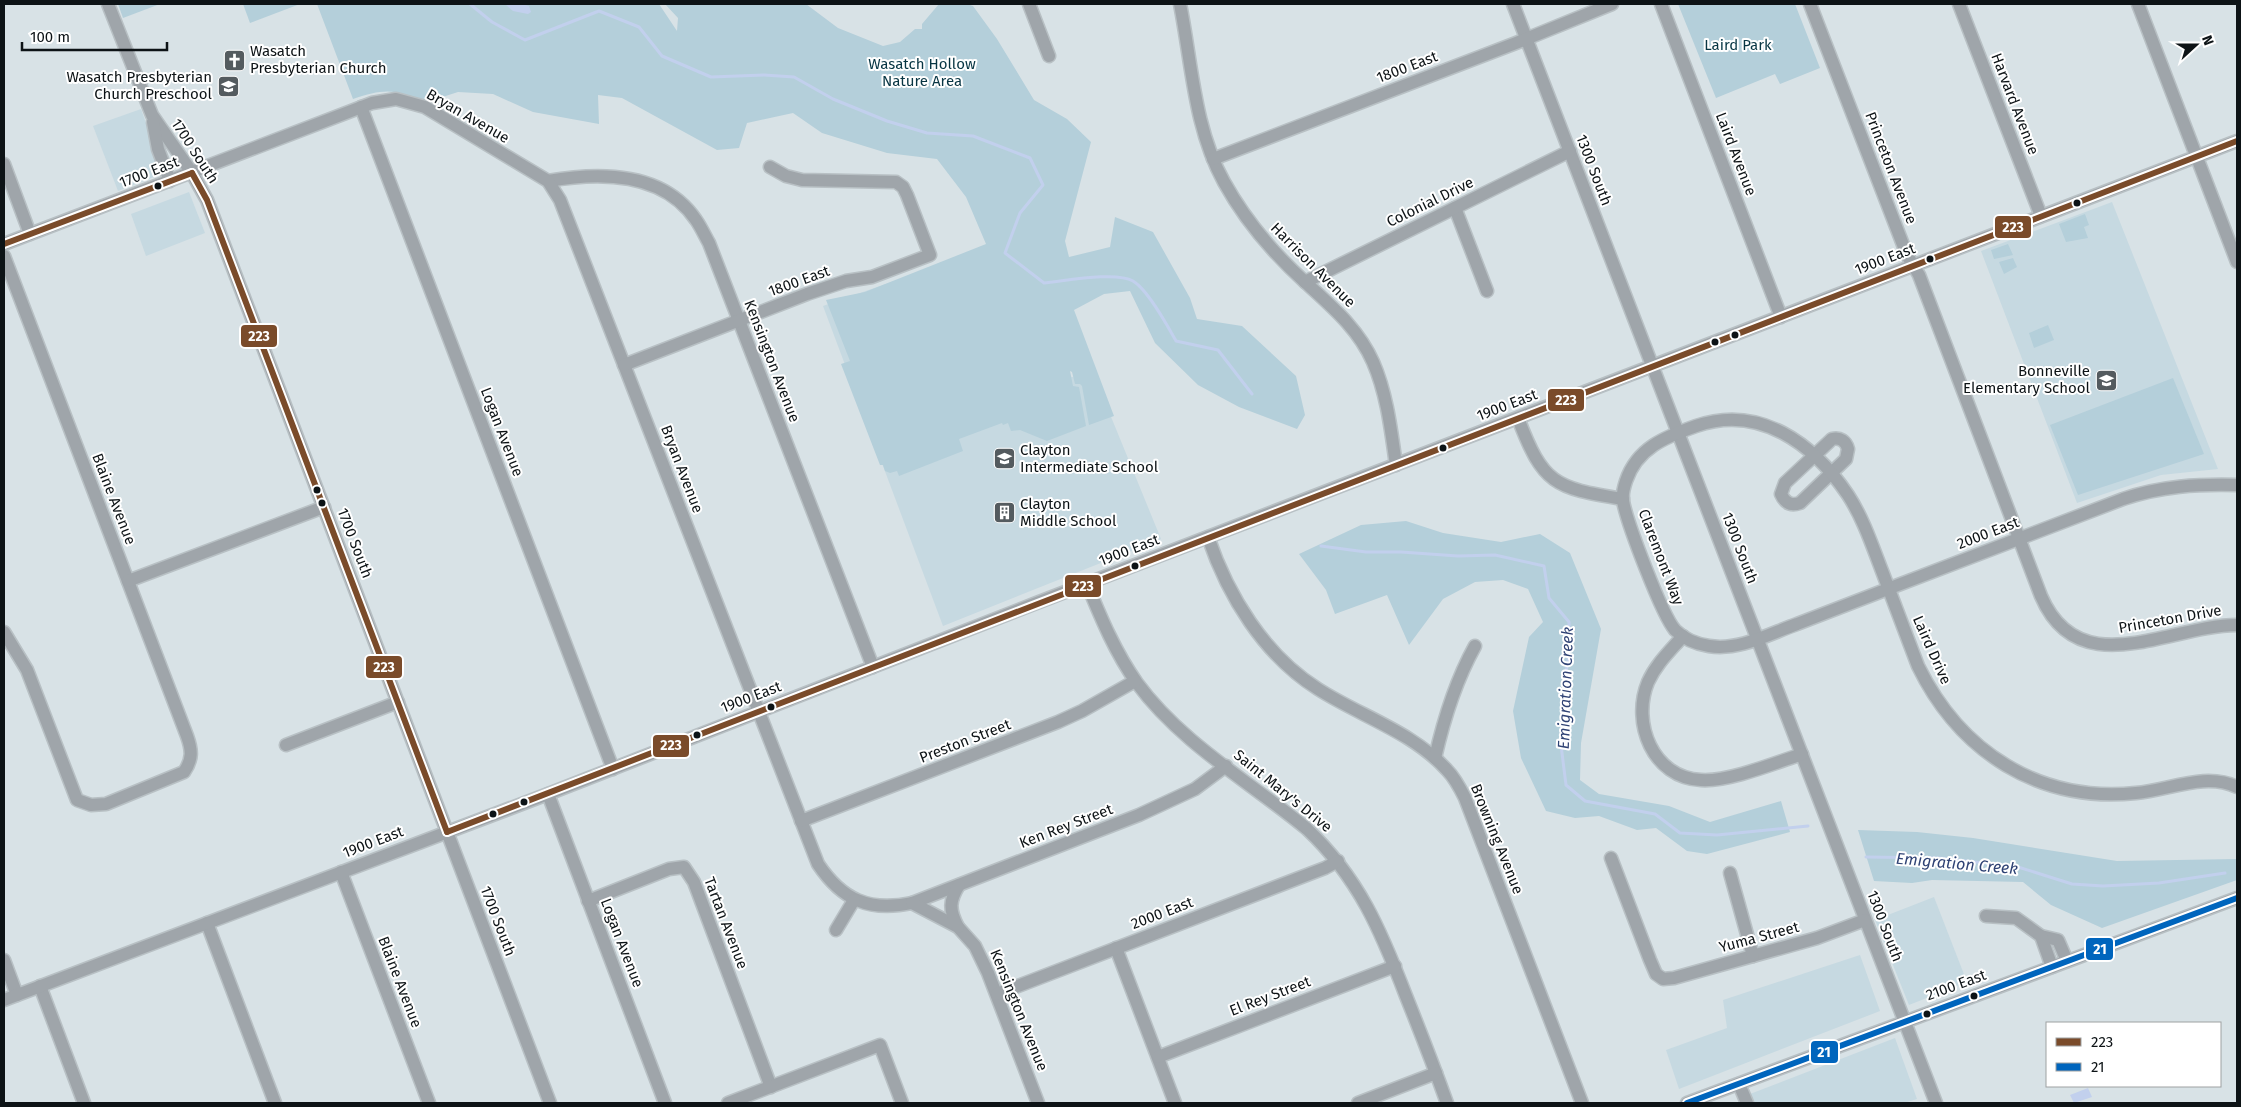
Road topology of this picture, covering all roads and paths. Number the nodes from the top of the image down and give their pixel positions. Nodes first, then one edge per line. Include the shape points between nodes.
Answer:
1 (108, 4) edge
2 (1029, 4) edge
3 (1180, 4) edge
4 (1513, 4) edge
5 (1612, 4) edge
6 (1661, 4) edge
7 (1810, 4) edge
8 (1959, 4) edge
9 (2138, 4) edge
10 (1526, 38) junction
11 (1048, 56) dead end
12 (360, 107) junction
13 (152, 115) junction
14 (2237, 141) edge
15 (1570, 152) junction
16 (2197, 157) junction
17 (1213, 159) junction
18 (4, 164) edge
19 (770, 167) dead end
20 (192, 172) junction
21 (170, 181) junction
22 (548, 181) junction
23 (1455, 208) junction
24 (2041, 216) junction
25 (30, 234) junction
26 (4, 244) edge
27 (4, 256) edge
28 (2237, 262) edge
29 (1913, 266) junction
30 (1305, 282) junction
31 (1487, 291) dead end
32 (1781, 317) junction
33 (738, 320) junction
34 (624, 365) junction
35 (1652, 366) junction
36 (1518, 418) junction
37 (1678, 432) junction
38 (1813, 456) junction
39 (1396, 465) junction
40 (1830, 474) junction
41 (2237, 485) edge
42 (1623, 499) junction
43 (324, 507) junction
44 (1208, 537) junction
45 (2019, 539) junction
46 (128, 581) junction
47 (1087, 584) junction
48 (1889, 589) junction
49 (2237, 625) edge
50 (4, 632) edge
51 (1683, 636) junction
52 (1757, 639) junction
53 (1475, 646) dead end
54 (873, 667) junction
55 (1135, 681) junction
56 (398, 702) junction
57 (759, 712) junction
58 (286, 745) dead end
59 (1802, 754) junction
60 (1435, 758) junction
61 (1226, 766) junction
62 (613, 769) junction
63 (2237, 787) edge
64 (548, 794) junction
65 (801, 822) junction
66 (447, 832) junction
67 (1611, 858) dead end
68 (1338, 861) junction
69 (341, 872) junction
70 (1730, 873) dead end
71 (959, 884) junction
72 (2237, 898) edge
73 (854, 900) junction
74 (588, 901) junction
75 (912, 903) junction
76 (1986, 916) dead end
77 (1865, 920) junction
78 (207, 923) junction
79 (958, 927) junction
80 (836, 930) dead end
81 (2041, 936) junction
82 (1116, 948) junction
83 (1753, 956) junction
84 (4, 960) edge
85 (2067, 960) junction
86 (1395, 966) junction
87 (2052, 966) junction
88 (40, 986) junction
89 (997, 994) junction
90 (17, 995) junction
91 (4, 1000) edge
92 (1904, 1021) junction
93 (1158, 1057) junction
94 (1436, 1073) junction
95 (1739, 1084) junction
96 (771, 1087) junction
97 (84, 1103) edge
98 (275, 1103) edge
99 (428, 1103) edge
100 (550, 1103) edge
101 (665, 1103) edge
102 (728, 1103) edge
103 (902, 1103) edge
104 (1038, 1103) edge
105 (1175, 1103) edge
106 (1358, 1103) edge
107 (1447, 1103) edge
108 (1582, 1103) edge
109 (1687, 1103) edge
110 (1747, 1103) edge
111 (1936, 1103) edge

1 - 13 street, 1700 South
2 - 11 street
3 - 17 street, Harrison Avenue via 1200,118
4 - 10 street, 1300 South
5 - 10 street, 1800 East
6 - 32 street, Laird Avenue
7 - 29 street, Princeton Avenue
8 - 24 street, Harvard Avenue
9 - 16 street
10 - 15 street, 1300 South
10 - 17 street, 1800 East
12 - 20 street, 1700 East
12 - 22 street, Bryan Avenue via 396,99 425,107
12 - 62 street, Logan Avenue
13 - 20 street, 1700 South
13 - 21 street via 158,149
14 - 16 street, 1900 East
15 - 23 street, Colonial Drive
15 - 35 street, 1300 South
16 - 24 street, 1900 East
16 - 28 street
17 - 30 street, Harrison Avenue via 1255,229
18 - 25 street
19 - 33 street, 1800 East via 802,180 896,182 907,195 930,255 872,277 846,280
20 - 21 street, 1700 East
20 - 43 street, 1700 South via 207,200
21 - 25 street, 1700 East
22 - 33 street, Kensington Avenue via 614,176 630,178 648,183 680,202 696,219 709,243
22 - 34 street, Bryan Avenue via 560,200
23 - 30 street, Colonial Drive
23 - 31 street
24 - 29 street, 1900 East
25 - 26 street, 1700 East
27 - 46 street, Blaine Avenue
29 - 32 street, 1900 East
29 - 45 street, Princeton Avenue
30 - 39 street, Harrison Avenue via 1338,312 1372,361 1382,388
32 - 35 street, 1900 East
33 - 34 street, 1800 East
33 - 54 street, Kensington Avenue
34 - 57 street, Bryan Avenue
35 - 36 street, 1900 East
35 - 37 street, 1300 South
36 - 39 street, 1900 East
36 - 42 street via 1534,457 1556,481 1575,491
37 - 38 street, Laird Drive via 1713,421 1743,420 1780,430
37 - 42 street, Claremont Way via 1653,444 1639,457 1629,473
37 - 52 street, 1300 South
38 - 40 street, Laird Drive
38 - 40 street via 1832,439 1839,438 1845,442 1848,456
38 - 40 street via 1782,486 1781,494 1786,501 1792,505 1800,503
39 - 44 street, 1900 East
40 - 48 street, Laird Drive via 1848,495 1860,517
41 - 45 street, 2000 East via 2183,486 2137,494
42 - 51 street, Claremont Way via 1664,610 1671,625
43 - 46 street
43 - 56 street, 1700 South
44 - 47 street, 1900 East
44 - 60 street, Browning Avenue via 1228,587 1253,626 1280,658 1317,689 1418,745
45 - 48 street, 2000 East
45 - 49 street, Princeton Drive via 2050,614 2065,631 2083,641 2103,646 2122,645
46 - 50 street, Blaine Avenue via 192,754 184,772 175,777 106,804 92,805 77,800 27,670
47 - 54 street, 1900 East
47 - 55 street, Saint Mary's Drive via 1108,635
48 - 52 street, 2000 East
48 - 63 street, Laird Drive via 1918,666 1936,698 1969,739 2007,767 2054,786 2094,794 2136,793 2204,781 2222,781
51 - 52 street, Claremont Way via 1706,646 1724,648
51 - 59 street via 1654,671 1645,694 1642,714 1645,734 1660,762 1678,775 1711,780
52 - 59 street, 1300 South
53 - 60 street via 1449,701
54 - 57 street, 1900 East
55 - 61 street, Saint Mary's Drive via 1175,725
55 - 65 street, Preston Street via 1058,722
56 - 58 street
56 - 66 street, 1700 South
57 - 62 street, 1900 East
57 - 65 street, Bryan Avenue
59 - 77 street, 1300 South
60 - 108 street, Browning Avenue via 1448,770 1466,798
61 - 68 street, Saint Mary's Drive via 1302,824
61 - 71 street, Ken Rey Street via 1208,781 1160,806
62 - 64 street, 1900 East
64 - 66 street, 1900 East
64 - 74 street, Logan Avenue
65 - 73 street, Bryan Avenue via 818,864 841,892
66 - 69 street, 1900 East
66 - 100 street, 1700 South
67 - 83 street, Yuma Street via 1650,960 1660,977 1674,978
68 - 82 street, 2000 East
68 - 86 street, Saint Mary's Drive via 1365,899
69 - 78 street, 1900 East
69 - 99 street, Blaine Avenue
70 - 83 street
71 - 75 street, Ken Rey Street
71 - 79 street via 950,905
72 - 85 street, 2100 East
73 - 75 street, Bryan Avenue via 884,906
73 - 80 street
74 - 96 street, Tartan Avenue via 668,870 684,867 694,882
74 - 101 street, Logan Avenue
75 - 79 street, Kensington Avenue
76 - 81 street via 2016,918
77 - 83 street, Yuma Street
77 - 92 street, 1300 South
78 - 88 street, 1900 East
78 - 98 street
79 - 89 street, Kensington Avenue via 982,956
81 - 85 street via 2060,942
81 - 87 street
82 - 89 street, 2000 East
82 - 93 street
84 - 90 street
85 - 87 street, 2100 East
86 - 93 street, El Rey Street
86 - 94 street, Saint Mary's Drive
87 - 92 street, 2100 East
88 - 90 street, 1900 East
88 - 97 street
89 - 104 street, Kensington Avenue
90 - 91 street, 1900 East
92 - 95 street, 2100 East
92 - 111 street, 1300 South
93 - 105 street
94 - 106 street
94 - 107 street, Saint Mary's Drive
95 - 109 street, 2100 East
95 - 110 street
96 - 102 street
96 - 103 street via 880,1045

